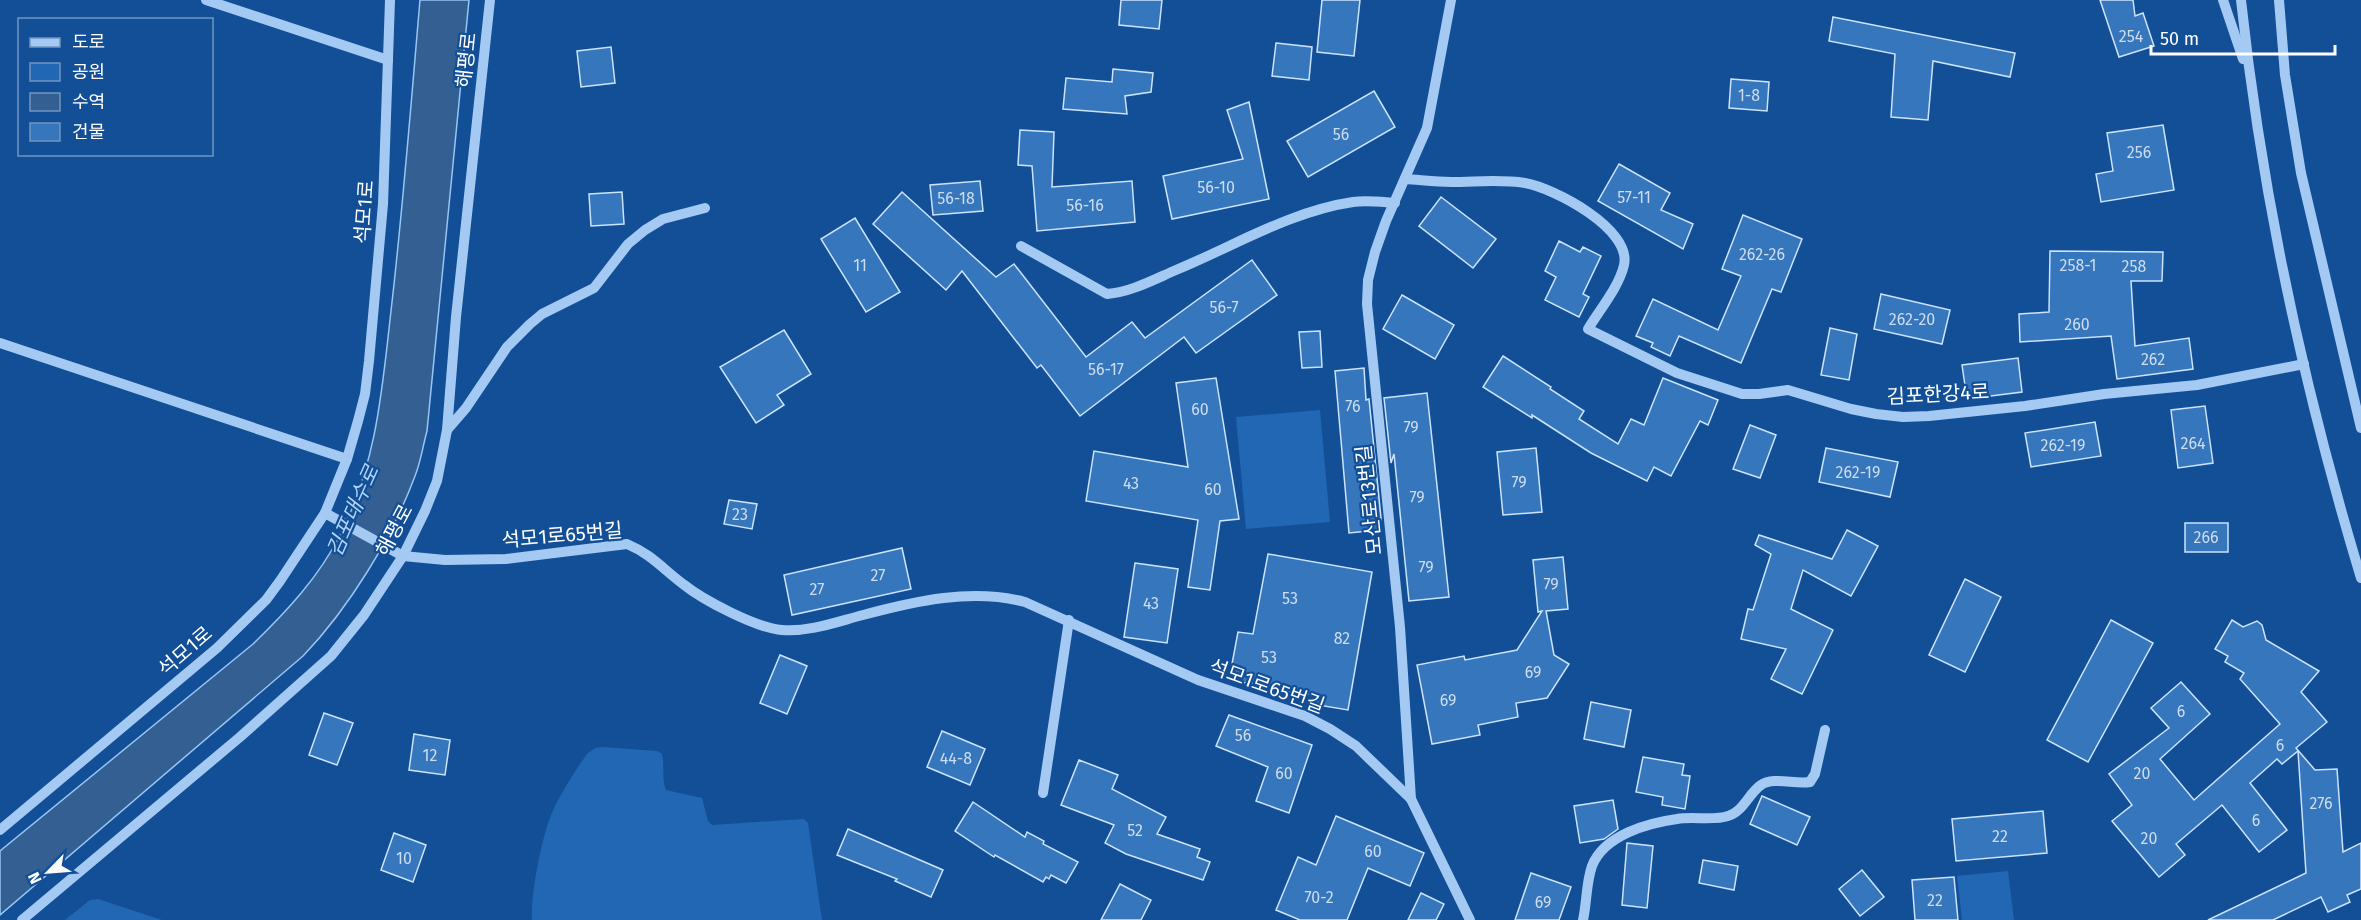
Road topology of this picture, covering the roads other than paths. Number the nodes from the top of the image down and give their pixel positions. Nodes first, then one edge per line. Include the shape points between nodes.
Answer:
1 (206, 0) edge
2 (390, 0) edge
3 (490, 0) edge
4 (1451, 0) edge
5 (2223, 0) edge
6 (2241, 0) edge
7 (2278, 0) edge
8 (388, 60) junction
9 (2250, 79) junction
10 (1406, 179) junction
11 (1395, 202) junction
12 (705, 208) dead end
13 (1021, 246) dead end
14 (0, 343) edge
15 (2304, 364) junction
16 (2361, 428) edge
17 (447, 430) junction
18 (346, 459) junction
19 (325, 513) junction
20 (398, 553) junction
21 (2361, 579) edge
22 (1069, 620) junction
23 (1825, 730) dead end
24 (1042, 793) dead end
25 (1411, 799) junction
26 (0, 830) edge
27 (22, 920) edge
28 (1470, 920) edge
29 (1583, 920) edge

1 - 8 street
2 - 8 street, 석모1로
3 - 17 street, 해평로
4 - 10 street, 모산로13번길 via 1427,128
5 - 9 street
6 - 9 street
7 - 16 street via 2301,173
8 - 18 street, 석모1로 via 383,204 369,361 365,394
9 - 15 street via 2272,216
10 - 11 street, 모산로13번길
10 - 15 street, 김포한강4로 via 1512,181 1538,186 1586,212 1608,227 1621,243 1624,263 1588,329 1677,372 1742,394 1788,390 1851,409 1903,417 2197,385
11 - 13 street via 1355,202 1324,208 1123,292 1107,294
11 - 25 street, 모산로13번길 via 1375,252 1367,304 1400,627
12 - 17 street via 663,219 645,230 628,244 594,288 530,324 507,347
14 - 18 street
15 - 21 street
17 - 20 street, 해평로 via 437,481 425,511
18 - 19 street, 석모1로
19 - 20 street, 석모1로65번길
19 - 26 street, 석모1로 via 280,581 245,621
20 - 22 street, 석모1로65번길 via 445,560 506,559 627,544 646,552 683,585 711,602 780,630 809,630 882,610 959,596 1011,598
20 - 27 street, 해평로 via 364,615 331,656
22 - 24 street
22 - 25 street, 석모1로65번길 via 1198,680 1286,709 1330,729 1356,746
23 - 29 street via 1810,782 1768,782 1729,816 1652,824 1608,845 1592,867
25 - 28 street, 석모1로65번길

